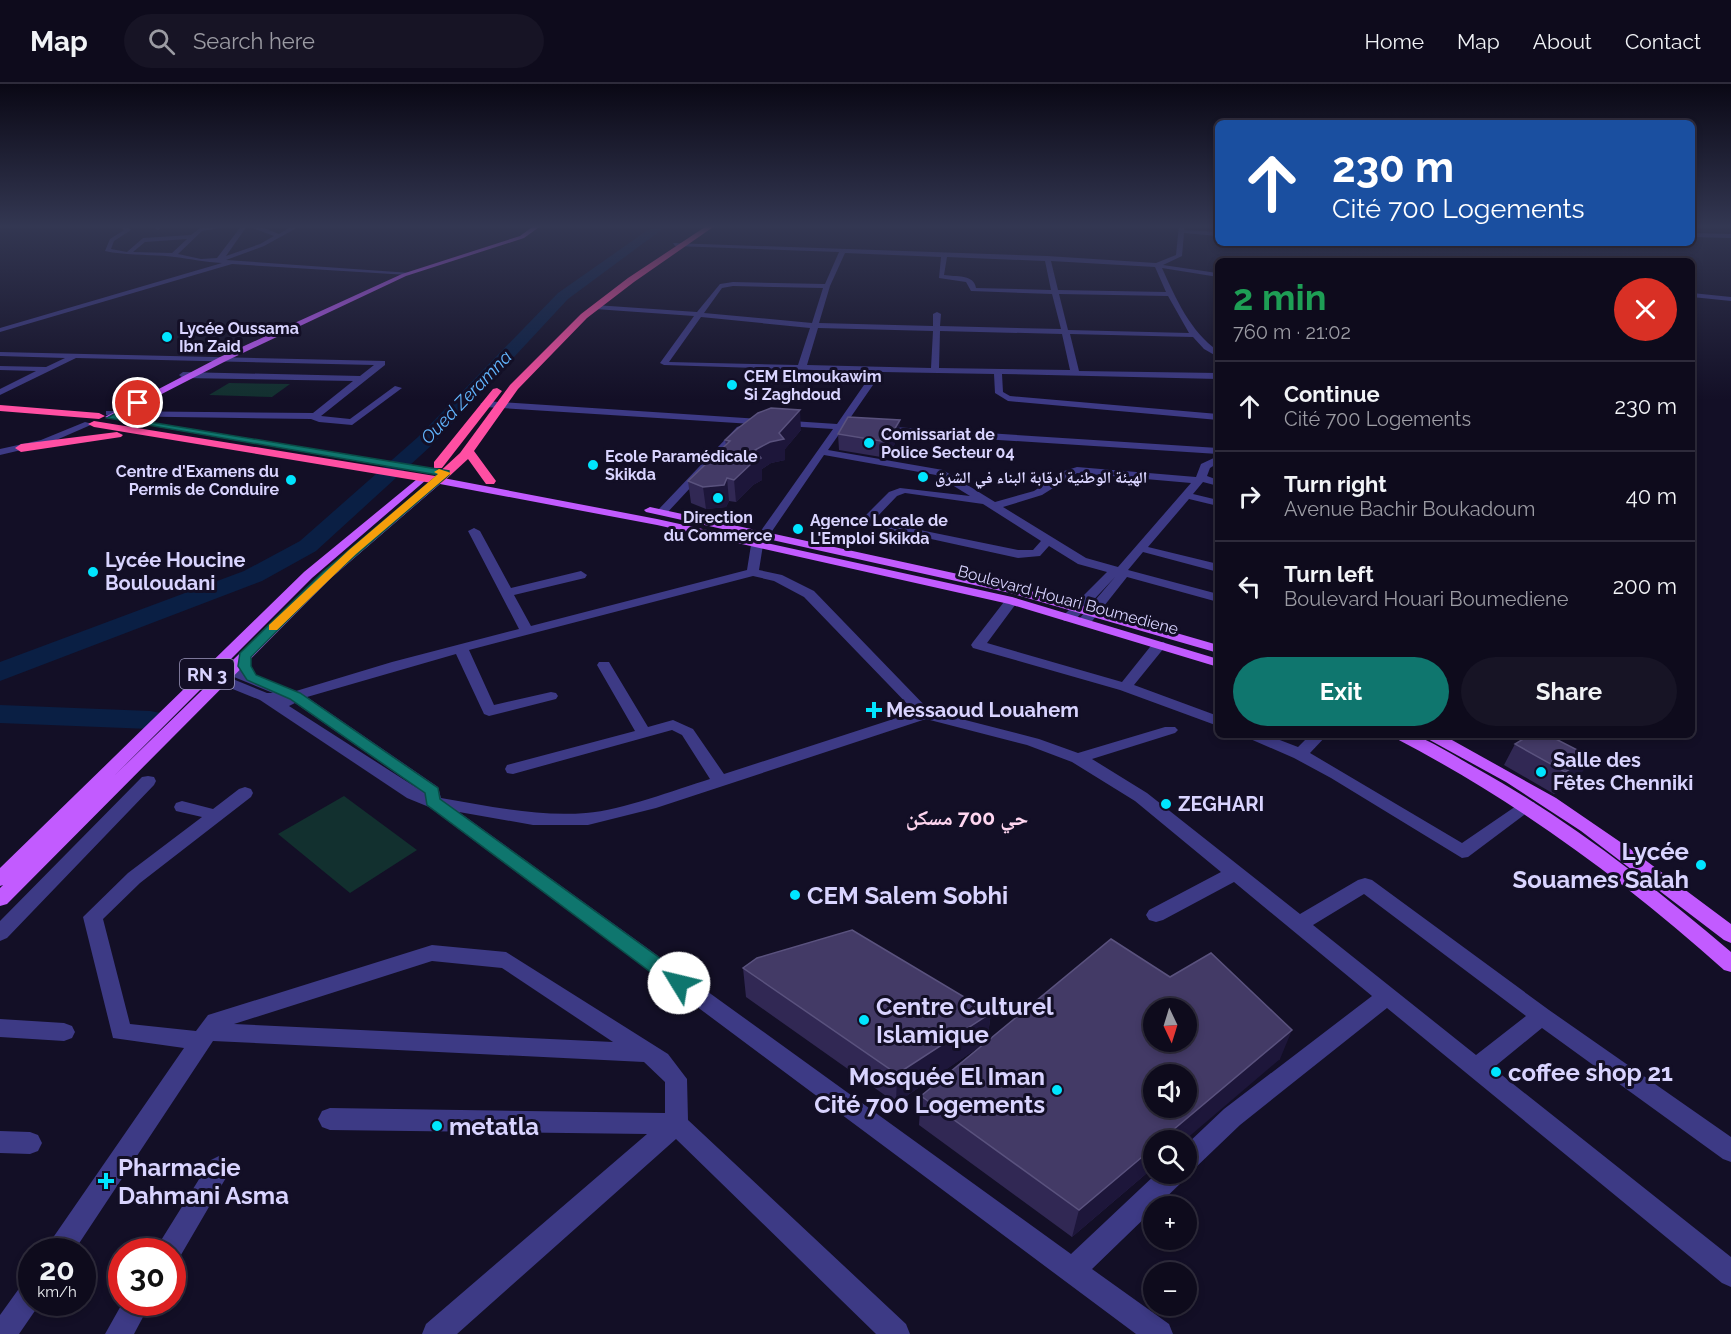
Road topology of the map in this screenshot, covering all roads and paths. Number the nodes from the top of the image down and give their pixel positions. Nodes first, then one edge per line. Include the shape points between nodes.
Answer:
1 (159, 283) edge
2 (375, 283) edge
3 (383, 283) edge
4 (621, 283) edge
5 (627, 283) edge
6 (972, 283) edge
7 (1053, 283) edge
8 (1166, 283) edge
9 (827, 286) joint
10 (1055, 290) junction
11 (1170, 293) junction
12 (1695, 294) edge
13 (1731, 298) edge
14 (595, 307) junction
15 (700, 314) junction
16 (937, 314) dead end
17 (815, 326) junction
18 (937, 329) junction
19 (0, 330) edge
20 (1065, 332) junction
21 (1197, 338) junction
22 (1215, 341) edge
23 (1215, 353) edge
24 (0, 354) edge
25 (77, 356) junction
26 (219, 359) junction
27 (802, 367) junction
28 (0, 368) edge
29 (880, 368) junction
30 (48, 369) junction
31 (934, 369) junction
32 (998, 371) junction
33 (1075, 372) junction
34 (188, 375) junction
35 (1215, 376) edge
36 (362, 379) junction
37 (398, 388) dead end
38 (0, 392) edge
39 (487, 402) junction
40 (501, 403) junction
41 (539, 407) junction
42 (0, 408) edge
43 (169, 413) junction
44 (0, 415) edge
45 (313, 416) junction
46 (1215, 417) edge
47 (102, 418) junction
48 (747, 421) junction
49 (142, 424) junction
50 (842, 424) junction
51 (486, 425) junction
52 (152, 434) junction
53 (1215, 446) edge
54 (21, 448) junction
55 (1187, 449) junction
56 (451, 450) junction
57 (468, 450) junction
58 (1215, 451) edge
59 (0, 452) edge
60 (823, 452) junction
61 (1215, 461) edge
62 (1205, 466) junction
63 (410, 467) junction
64 (398, 474) junction
65 (432, 479) junction
66 (1200, 479) junction
67 (490, 481) junction
68 (1215, 482) edge
69 (476, 486) junction
70 (405, 492) junction
71 (1186, 495) junction
72 (1215, 502) edge
73 (988, 504) junction
74 (662, 512) junction
75 (474, 531) dead end
76 (760, 540) junction
77 (1047, 541) junction
78 (1140, 548) junction
79 (1215, 567) edge
80 (753, 572) junction
81 (1120, 572) junction
82 (581, 575) dead end
83 (507, 592) junction
84 (1215, 597) edge
85 (1012, 602) junction
86 (1079, 608) junction
87 (1089, 617) junction
88 (1069, 618) junction
89 (527, 631) junction
90 (1159, 645) junction
91 (1215, 648) edge
92 (461, 649) junction
93 (244, 656) junction
94 (1215, 662) edge
95 (604, 665) dead end
96 (220, 672) junction
97 (245, 681) junction
98 (1125, 687) junction
99 (210, 690) junction
100 (295, 696) junction
101 (551, 696) dead end
102 (265, 697) junction
103 (279, 706) junction
104 (925, 714) junction
105 (1215, 720) edge
106 (1170, 730) dead end
107 (644, 733) junction
108 (1260, 738) edge
109 (1316, 738) edge
110 (1406, 738) edge
111 (1437, 738) edge
112 (1300, 754) junction
113 (1078, 758) junction
114 (513, 769) dead end
115 (719, 780) junction
116 (148, 781) dead end
117 (245, 793) dead end
118 (433, 802) junction
119 (1528, 806) junction
120 (182, 807) dead end
121 (216, 815) junction
122 (1235, 873) junction
123 (0, 879) edge
124 (0, 899) edge
125 (1156, 915) dead end
126 (1299, 924) junction
127 (0, 933) edge
128 (1731, 935) edge
129 (1731, 964) edge
130 (1387, 996) junction
131 (1542, 1016) junction
132 (0, 1028) edge
133 (64, 1032) dead end
134 (205, 1036) junction
135 (647, 1053) junction
136 (1476, 1068) junction
137 (330, 1119) dead end
138 (676, 1124) junction
139 (0, 1142) edge
140 (30, 1143) dead end
141 (1197, 1151) edge
142 (1731, 1151) edge
143 (219, 1168) dead end
144 (1162, 1184) edge
145 (68, 1238) edge
146 (177, 1238) edge
147 (1072, 1270) junction
148 (1731, 1274) edge
149 (18, 1312) edge
150 (130, 1316) edge
151 (3, 1334) edge
152 (119, 1334) edge
153 (436, 1334) edge
154 (896, 1334) edge
155 (1159, 1334) edge

1 - 19 street
2 - 26 main road
3 - 26 main road
4 - 39 highway, RN 3 via 578,312
5 - 14 highway, RN 3
6 - 10 street via 973,288
7 - 10 street
8 - 11 street
9 - 15 street via 718,286
9 - 17 street
10 - 11 street
10 - 20 street
11 - 21 street
12 - 13 street
14 - 15 street
14 - 40 highway, RN 3
15 - 17 street
15 - 27 street via 665,364
16 - 18 street
17 - 18 street
17 - 27 street
18 - 20 street
18 - 31 street
20 - 21 street
20 - 33 street
21 - 22 street
21 - 23 street
24 - 25 street
25 - 26 street
25 - 30 street
26 - 34 main road
26 - 36 street via 382,363
27 - 29 street
28 - 30 street
29 - 31 street
29 - 50 street
30 - 38 street
31 - 32 street
32 - 33 street
32 - 46 street via 999,393 1008,398
33 - 35 street
34 - 36 street
34 - 47 main road
36 - 45 street
37 - 45 street via 352,422
39 - 40 street
39 - 56 highway, RN 3
40 - 41 street
40 - 50 street
40 - 51 highway, RN 3
41 - 48 street
41 - 51 street via 512,410
42 - 47 highway, Boulevard Houari Boumediene
43 - 45 street
43 - 47 street
43 - 49 street via 151,416
44 - 47 highway, Boulevard Houari Boumediene
47 - 49 highway, Boulevard Houari Boumediene
47 - 52 highway, Boulevard Houari Boumediene
47 - 54 street
48 - 50 street
48 - 74 street
49 - 63 highway, Boulevard Houari Boumediene
50 - 53 street
50 - 55 street
50 - 60 street
51 - 57 highway, RN 3
52 - 54 highway via 100,436
52 - 64 highway, Boulevard Houari Boumediene
54 - 59 street
55 - 58 street
55 - 62 street
56 - 63 highway via 435,460
56 - 65 highway, RN 3
57 - 65 highway, RN 3
57 - 67 highway
60 - 73 street via 939,472
60 - 76 street
61 - 62 street
62 - 66 street
63 - 65 highway, Boulevard Houari Boumediene
64 - 65 highway, Boulevard Houari Boumediene
64 - 70 highway
65 - 67 main road, Boulevard Houari Boumediene
65 - 69 main road, Boulevard Houari Boumediene
65 - 69 main road
65 - 70 main road, RN 3
65 - 93 main road, RN 3
66 - 68 street
66 - 71 street
66 - 73 street via 1071,471 1042,491
67 - 74 main road, Boulevard Houari Boumediene
69 - 76 main road, Boulevard Houari Boumediene
70 - 96 main road, RN 3 via 308,575
71 - 72 street
71 - 78 street
73 - 77 street
73 - 77 street via 904,490 893,494 868,518 880,526 1018,554 1036,553
74 - 76 main road, Boulevard Houari Boumediene
75 - 83 street
76 - 80 street
76 - 85 main road, Boulevard Houari Boumediene
76 - 86 main road, Boulevard Houari Boumediene
77 - 81 street via 1082,561
78 - 79 street
78 - 81 street
80 - 89 street
80 - 104 street via 778,578 809,594
81 - 84 street
81 - 86 street via 1109,575
81 - 87 street via 1121,578
82 - 83 street
83 - 89 street
85 - 88 main road, Boulevard Houari Boumediene
85 - 98 street via 978,645
86 - 87 main road, Boulevard Houari Boumediene
86 - 88 street
87 - 88 main road, Boulevard Houari Boumediene
87 - 90 main road, Boulevard Houari Boumediene
87 - 91 main road, Boulevard Houari Boumediene
89 - 92 street
90 - 94 main road, Boulevard Houari Boumediene
90 - 98 street
92 - 100 street
92 - 101 street via 489,711
93 - 96 main road, RN 3
93 - 97 street
95 - 107 street
96 - 97 street
96 - 99 main road, RN 3
96 - 123 main road, RN 3
97 - 99 street
97 - 100 street
97 - 102 street
98 - 105 street
99 - 124 main road, RN 3
100 - 102 street
100 - 103 street
100 - 118 street via 432,791
102 - 103 street
103 - 118 street via 413,794
104 - 113 street
104 - 115 street
106 - 113 street
107 - 114 street
107 - 115 street via 673,725 688,732
108 - 112 street
109 - 112 street
110 - 119 main road
111 - 128 main road via 1522,782 1585,824
112 - 119 street via 1462,852
113 - 122 street via 1142,798
115 - 118 street via 650,804 588,819 533,819
116 - 127 street
117 - 121 street
118 - 147 street
119 - 129 main road via 1612,865
120 - 121 street
121 - 134 street via 134,878 93,917 121,1032
122 - 125 street
122 - 126 street
126 - 130 street
126 - 131 street via 1365,885
130 - 136 street
130 - 141 street via 1233,1117
131 - 136 street
131 - 142 street
132 - 133 street
134 - 135 street
134 - 135 street via 215,1021 432,953 506,960
134 - 145 street
135 - 138 street via 676,1079
136 - 148 street
137 - 138 street
138 - 153 street
138 - 154 street
139 - 140 street
143 - 146 street
144 - 147 street
147 - 155 street
149 - 151 street
150 - 152 street

